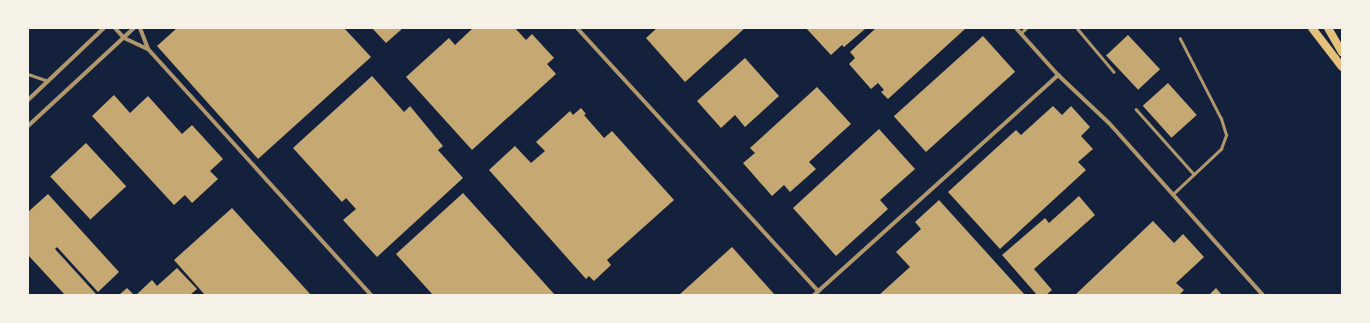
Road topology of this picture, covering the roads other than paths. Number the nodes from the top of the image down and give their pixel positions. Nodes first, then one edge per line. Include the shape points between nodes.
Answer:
1 (104, 28) edge
2 (115, 28) edge
3 (134, 28) edge
4 (140, 28) edge
5 (577, 28) edge
6 (1016, 28) edge
7 (1026, 28) edge
8 (1077, 28) edge
9 (1312, 28) edge
10 (1328, 28) edge
11 (1020, 33) junction
12 (124, 38) junction
13 (1180, 40) dead end
14 (148, 48) junction
15 (1342, 52) edge
16 (1342, 67) edge
17 (1114, 72) dead end
18 (28, 74) edge
19 (1058, 75) junction
20 (48, 81) junction
21 (28, 100) edge
22 (1136, 109) dead end
23 (28, 126) edge
24 (1194, 174) junction
25 (1173, 194) junction
26 (818, 291) junction
27 (371, 295) edge
28 (814, 295) edge
29 (1263, 295) edge

1 - 20 street
2 - 12 street
3 - 12 street
4 - 14 street
5 - 26 street
6 - 11 street
7 - 11 lane
8 - 17 lane
9 - 16 highway
10 - 15 highway
11 - 19 street
12 - 14 street
12 - 23 street
13 - 24 lane via 1221,119 1226,135 1221,149
14 - 27 street
18 - 20 lane
19 - 25 street via 1109,123
19 - 26 street
20 - 21 street
22 - 24 lane
24 - 25 lane
25 - 29 street
26 - 28 street

